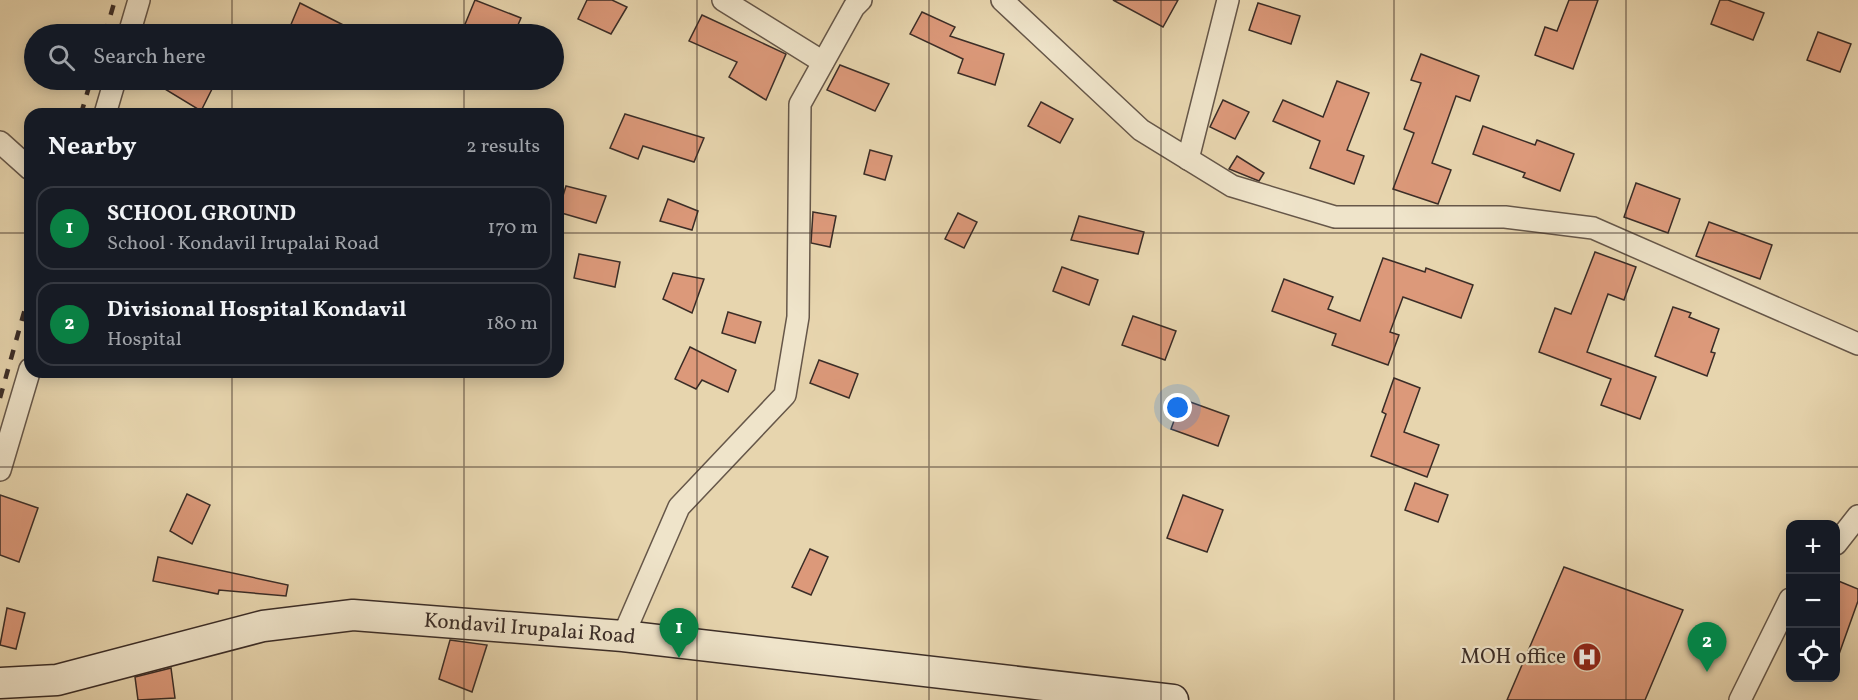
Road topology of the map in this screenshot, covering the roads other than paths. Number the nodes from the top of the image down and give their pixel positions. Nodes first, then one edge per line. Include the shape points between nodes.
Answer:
1 (139, 0) edge
2 (723, 0) edge
3 (861, 0) edge
4 (1002, 0) edge
5 (1228, 0) edge
6 (132, 24) edge
7 (824, 62) junction
8 (113, 90) edge
9 (107, 108) edge
10 (0, 142) edge
11 (1188, 159) junction
12 (24, 164) edge
13 (1858, 344) edge
14 (27, 378) edge
15 (0, 470) edge
16 (1858, 516) edge
17 (1840, 539) edge
18 (1786, 609) edge
19 (623, 636) junction
20 (0, 683) edge
21 (54, 690) edge
22 (1173, 700) edge
23 (1740, 700) edge

1 - 6 street
2 - 7 street
3 - 7 street
4 - 11 street via 1141,130
5 - 11 street
7 - 19 street via 801,104 798,317 785,395 679,507
8 - 9 street
10 - 12 street
11 - 13 street via 1232,186 1335,217 1505,217 1593,228
14 - 15 street
16 - 17 street
18 - 23 street
19 - 21 street, Kondavil Irupalai Road via 353,615 263,626
19 - 22 street, Kondavil Irupalai Road
20 - 21 street, Kondavil Irupalai Road

